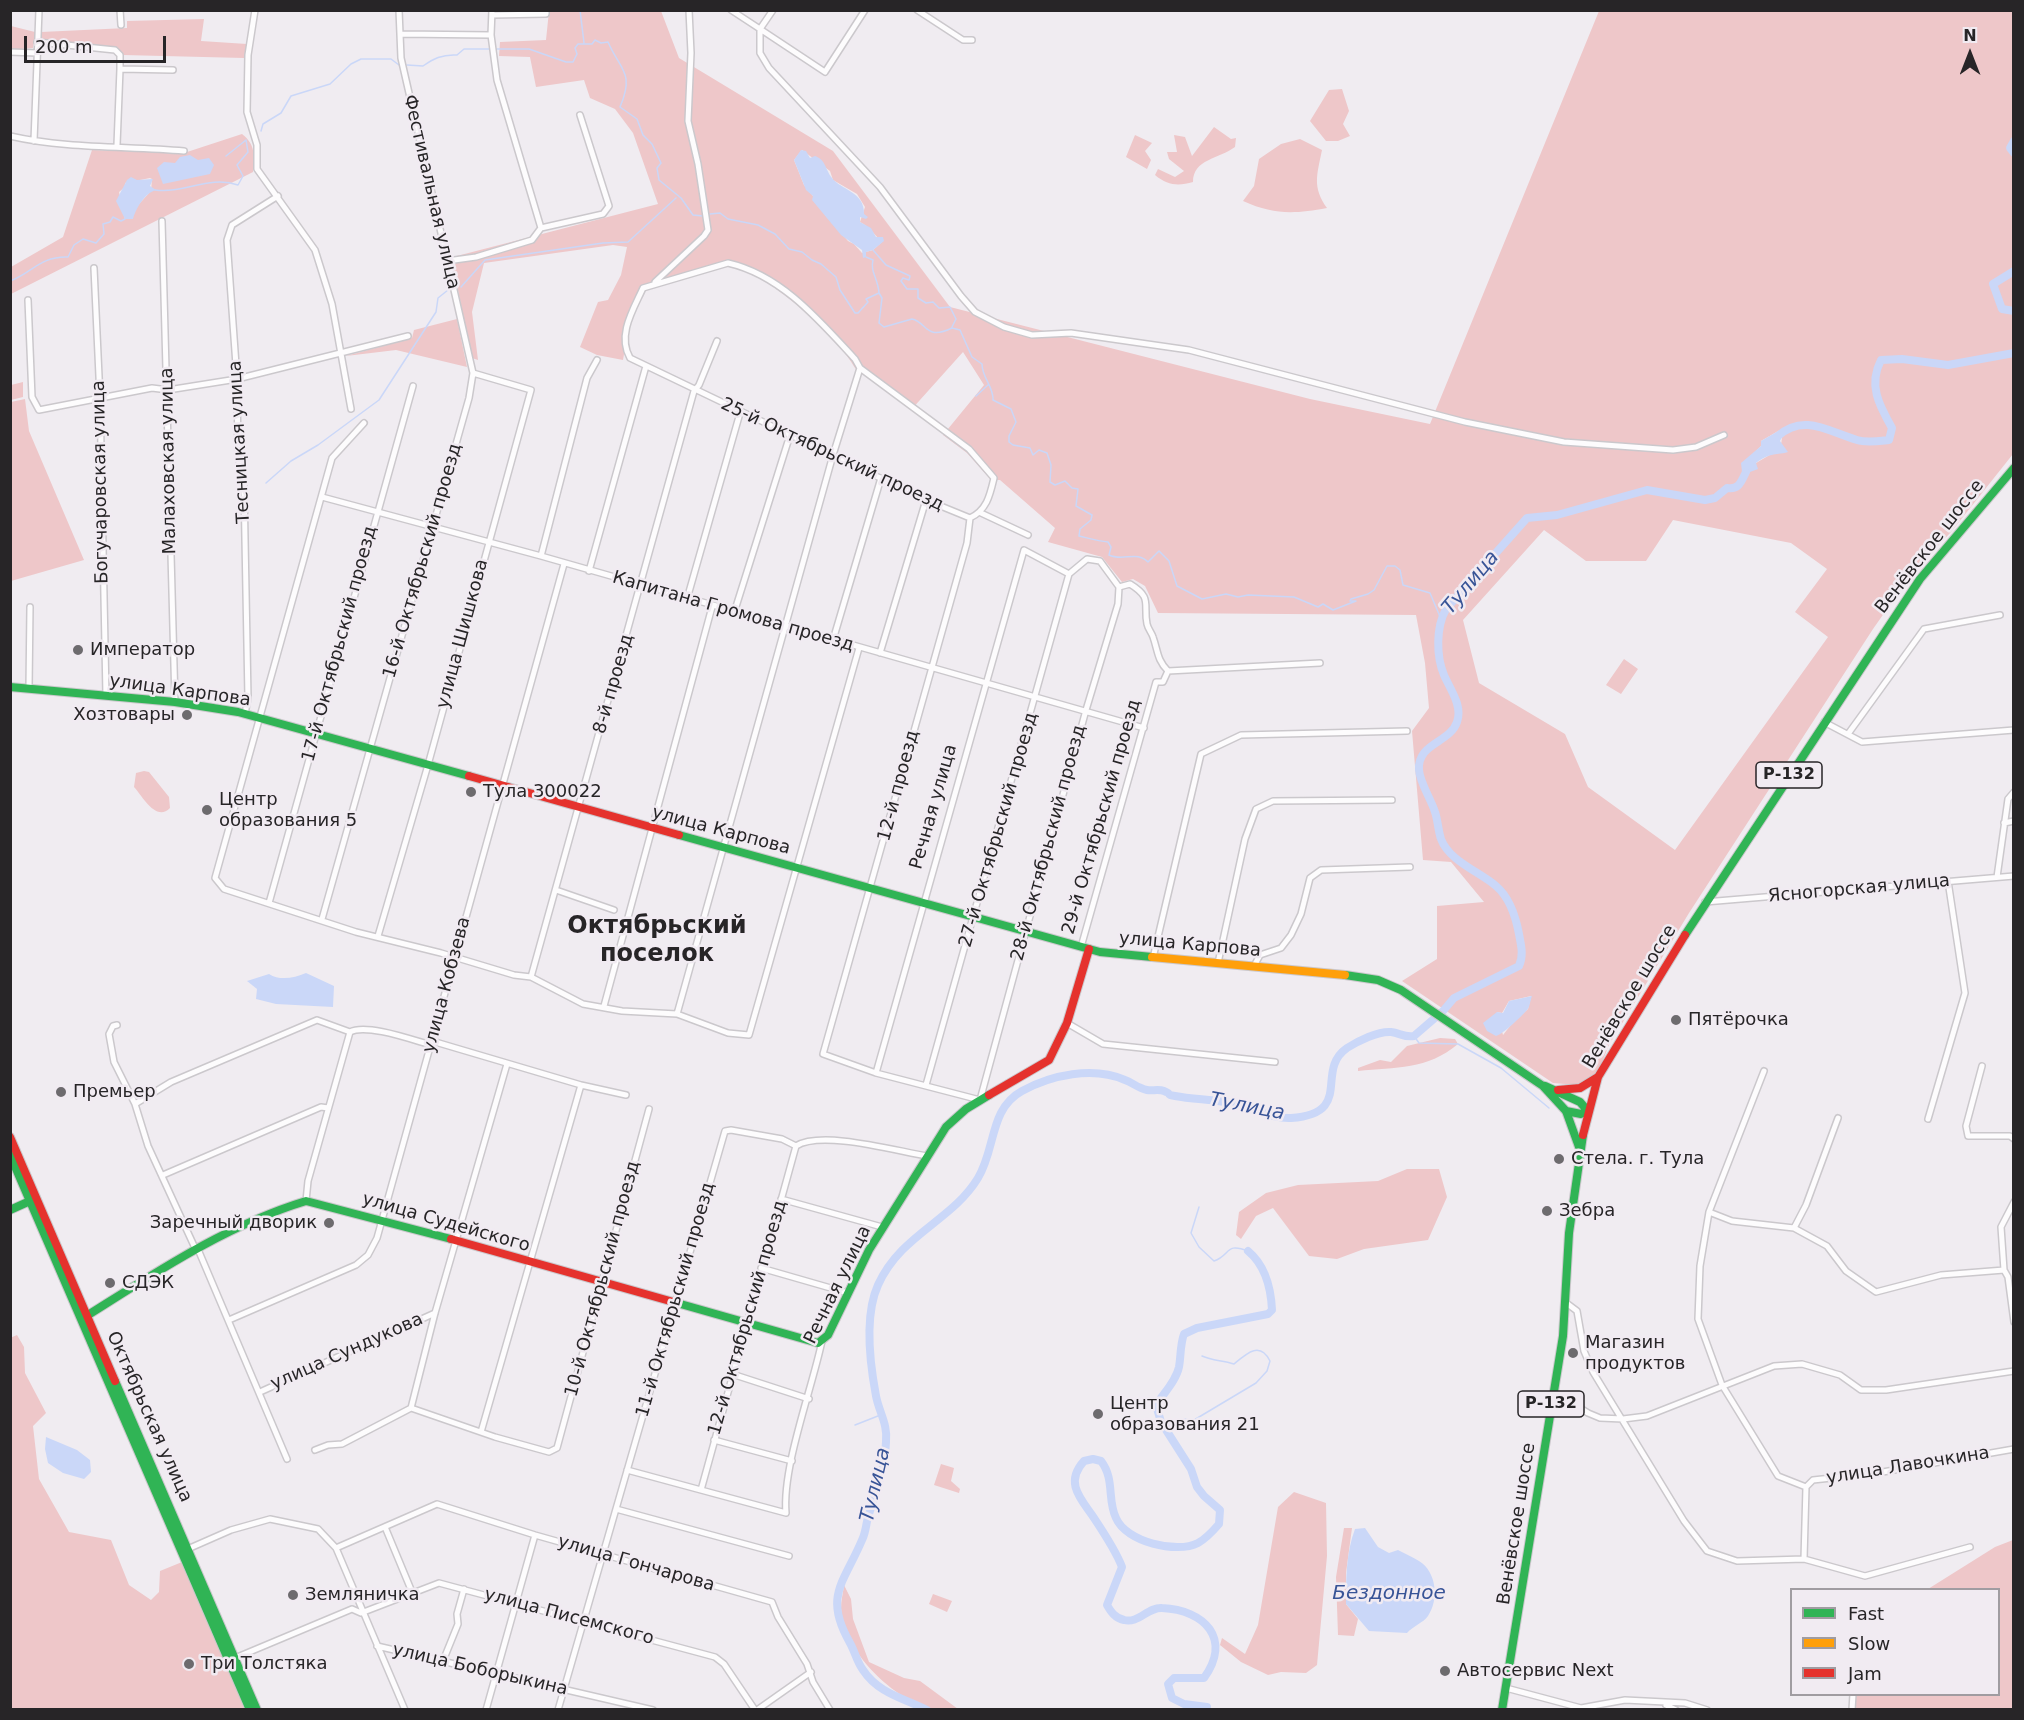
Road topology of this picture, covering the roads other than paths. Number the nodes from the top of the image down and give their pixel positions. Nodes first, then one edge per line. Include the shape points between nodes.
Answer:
1 (39, 10) edge
2 (120, 10) edge
3 (255, 10) edge
4 (399, 10) edge
5 (546, 10) edge
6 (689, 10) edge
7 (731, 10) edge
8 (773, 10) edge
9 (865, 10) edge
10 (917, 10) edge
11 (492, 13) edge
12 (121, 25) dead end
13 (760, 29) junction
14 (400, 34) junction
15 (491, 35) junction
16 (972, 40) dead end
17 (37, 42) junction
18 (10, 52) edge
19 (37, 53) junction
20 (120, 69) junction
21 (173, 70) dead end
22 (580, 115) dead end
23 (10, 136) edge
24 (34, 141) junction
25 (117, 145) junction
26 (184, 151) dead end
27 (278, 195) junction
28 (162, 221) dead end
29 (541, 228) junction
30 (447, 261) junction
31 (94, 268) dead end
32 (652, 285) junction
33 (28, 300) dead end
34 (408, 336) dead end
35 (717, 342) dead end
36 (342, 353) junction
37 (597, 360) dead end
38 (646, 366) junction
39 (860, 368) junction
40 (473, 373) junction
41 (237, 379) junction
42 (413, 386) dead end
43 (168, 390) junction
44 (694, 391) junction
45 (100, 398) junction
46 (351, 409) dead end
47 (740, 413) junction
48 (364, 423) dead end
49 (790, 435) junction
50 (1724, 435) dead end
51 (833, 455) junction
52 (2013, 468) edge
53 (881, 478) junction
54 (322, 497) junction
55 (926, 500) junction
56 (376, 512) junction
57 (981, 513) junction
58 (970, 518) junction
59 (430, 527) junction
60 (1028, 535) dead end
61 (488, 543) junction
62 (541, 556) junction
63 (564, 564) junction
64 (589, 571) junction
65 (1069, 574) junction
66 (641, 585) junction
67 (1119, 587) junction
68 (687, 599) junction
69 (30, 607) dead end
70 (712, 607) junction
71 (734, 613) junction
72 (2000, 615) dead end
73 (786, 628) junction
74 (833, 640) junction
75 (859, 648) junction
76 (880, 653) junction
77 (1320, 663) dead end
78 (932, 667) junction
79 (1168, 671) junction
80 (985, 682) junction
81 (10, 687) edge
82 (29, 688) junction
83 (106, 695) junction
84 (1036, 696) junction
85 (175, 702) junction
86 (1086, 710) junction
87 (245, 714) junction
88 (262, 718) junction
89 (1824, 722) junction
90 (1144, 728) junction
91 (2013, 730) edge
92 (1407, 731) dead end
93 (316, 733) junction
94 (1848, 734) junction
95 (371, 749) junction
96 (428, 765) junction
97 (503, 786) junction
98 (2013, 792) edge
99 (1392, 800) dead end
100 (579, 807) junction
101 (2013, 821) edge
102 (2004, 823) junction
103 (651, 827) junction
104 (723, 847) junction
105 (798, 867) junction
106 (1410, 867) dead end
107 (2013, 876) edge
108 (1997, 877) junction
109 (1948, 881) junction
110 (871, 889) junction
111 (556, 890) junction
112 (1705, 902) junction
113 (269, 903) junction
114 (923, 903) junction
115 (614, 910) dead end
116 (975, 917) junction
117 (321, 919) junction
118 (1026, 932) junction
119 (378, 936) junction
120 (1085, 948) junction
121 (1153, 958) junction
122 (454, 959) junction
123 (1218, 963) junction
124 (1254, 966) junction
125 (531, 977) junction
126 (604, 1006) junction
127 (677, 1014) junction
128 (1067, 1023) junction
129 (117, 1025) dead end
130 (350, 1032) junction
131 (432, 1043) junction
132 (1275, 1062) dead end
133 (507, 1064) junction
134 (1983, 1066) dead end
135 (1764, 1071) dead end
136 (876, 1073) junction
137 (1598, 1077) junction
138 (581, 1085) junction
139 (926, 1086) junction
140 (1544, 1086) junction
141 (1554, 1089) junction
142 (626, 1095) dead end
143 (980, 1100) junction
144 (135, 1104) junction
145 (328, 1108) junction
146 (649, 1108) dead end
147 (1587, 1110) junction
148 (1566, 1111) junction
149 (1838, 1118) dead end
150 (1928, 1119) dead end
151 (10, 1137) edge
152 (2013, 1139) edge
153 (796, 1146) junction
154 (10, 1155) edge
155 (927, 1156) junction
156 (1580, 1158) junction
157 (163, 1175) junction
158 (34, 1199) junction
159 (781, 1199) junction
160 (306, 1201) junction
161 (2013, 1202) edge
162 (10, 1210) edge
163 (1709, 1212) junction
164 (382, 1220) junction
165 (882, 1227) junction
166 (1794, 1228) junction
167 (457, 1241) junction
168 (196, 1247) junction
169 (530, 1262) junction
170 (761, 1268) junction
171 (2004, 1270) junction
172 (2011, 1277) edge
173 (603, 1282) junction
174 (848, 1293) junction
175 (1565, 1302) junction
176 (677, 1304) junction
177 (435, 1313) junction
178 (85, 1317) junction
179 (229, 1320) junction
180 (2013, 1322) edge
181 (746, 1323) junction
182 (822, 1341) junction
183 (2013, 1371) edge
184 (732, 1374) junction
185 (1722, 1385) junction
186 (260, 1392) junction
187 (1553, 1392) junction
188 (809, 1399) junction
189 (411, 1408) junction
190 (1623, 1419) junction
191 (481, 1432) junction
192 (714, 1440) junction
193 (2013, 1449) edge
194 (315, 1450) dead end
195 (287, 1459) dead end
196 (792, 1461) junction
197 (627, 1470) junction
198 (1806, 1487) junction
199 (701, 1490) junction
200 (616, 1509) junction
201 (385, 1527) junction
202 (535, 1535) junction
203 (1970, 1546) dead end
204 (190, 1548) junction
205 (336, 1548) junction
206 (603, 1554) junction
207 (789, 1556) dead end
208 (1804, 1559) junction
209 (464, 1590) junction
210 (412, 1592) junction
211 (516, 1602) junction
212 (361, 1613) junction
213 (584, 1621) junction
214 (377, 1646) junction
215 (235, 1658) junction
216 (443, 1661) junction
217 (811, 1672) junction
218 (496, 1674) junction
219 (1506, 1688) junction
220 (563, 1689) junction
221 (1662, 1703) junction
222 (632, 1707) edge
223 (250, 1710) edge
224 (257, 1710) edge
225 (405, 1710) edge
226 (486, 1710) edge
227 (558, 1710) edge
228 (653, 1710) edge
229 (756, 1710) edge
230 (830, 1710) edge
231 (1502, 1710) edge
232 (1676, 1710) edge
233 (1707, 1710) edge

1 - 17 street
2 - 12 street
3 - 27 street via 248,55 247,112 257,145 257,169
4 - 14 street, Фестивальная улица
5 - 11 street via 546,14
6 - 32 street via 688,121 699,164 708,230
7 - 13 street
8 - 13 street
9 - 13 street via 825,72
10 - 16 street via 963,40
11 - 15 street
13 - 50 street via 760,53 770,68 880,187 975,312 1004,327 1032,335 1071,333 1189,350 1465,422 1564,442 1673,450 1695,447
14 - 15 street
14 - 30 street, Фестивальная улица via 401,58
15 - 29 street via 497,80
17 - 19 street
17 - 20 street via 115,50 120,55
18 - 19 street
19 - 24 street
20 - 21 street
20 - 25 street
22 - 29 street via 609,206 603,214
23 - 24 street
24 - 25 street
25 - 26 street
27 - 36 street via 315,250
27 - 41 street, Тесницкая улица via 232,225 227,240
28 - 43 street, Малаховская улица
29 - 30 street via 532,240 476,257
30 - 40 street, Фестивальная улица
31 - 45 street, Богучаровская улица
32 - 38 street, 25-й Октябрьский проезд via 643,288 627,324 623,346 630,358
32 - 39 street via 728,263 746,267 812,312
33 - 45 street via 32,398 39,410
34 - 36 street
35 - 44 street
36 - 41 street
36 - 46 street
37 - 62 street via 587,378
38 - 44 street, 25-й Октябрьский проезд
38 - 64 street
39 - 51 street
39 - 57 street via 969,450 994,478
40 - 59 street, 16-й Октябрьский проезд
40 - 61 street, улица Шишкова via 531,390
41 - 43 street
41 - 87 street, Тесницкая улица via 238,457 244,486 248,698
42 - 56 street, 17-й Октябрьский проезд
43 - 45 street via 152,388
43 - 85 street, Малаховская улица
44 - 47 street, 25-й Октябрьский проезд
44 - 66 street, 8-й проезд
45 - 83 street, Богучаровская улица
47 - 49 street, 25-й Октябрьский проезд
47 - 68 street
48 - 54 street via 332,458
49 - 51 street, 25-й Октябрьский проезд
49 - 71 street
51 - 53 street, 25-й Октябрьский проезд
51 - 73 street
52 - 89 main road, Венёвское шоссе / Р-132 via 1920,579
53 - 55 street, 25-й Октябрьский проезд
53 - 74 street
54 - 56 street, Капитана Громова проезд
54 - 88 street
55 - 58 street, 25-й Октябрьский проезд
55 - 76 street
56 - 59 street, Капитана Громова проезд
56 - 93 street, 17-й Октябрьский проезд
57 - 58 street
57 - 60 street
58 - 78 street, 12-й проезд via 967,543
59 - 61 street, Капитана Громова проезд
59 - 95 street, 16-й Октябрьский проезд
61 - 62 street, Капитана Громова проезд
61 - 96 street, улица Шишкова
62 - 63 street, Капитана Громова проезд
63 - 64 street, Капитана Громова проезд
63 - 97 street, улица Кобзева
64 - 66 street, Капитана Громова проезд
65 - 67 street via 1087,559 1100,561
65 - 80 street, Речная улица via 1024,550
65 - 84 street, 27-й Октябрьский проезд
66 - 68 street, Капитана Громова проезд
66 - 100 street, 8-й проезд
67 - 79 street via 1130,584 1141,590 1147,601 1147,626 1159,662
67 - 86 street, 28-й Октябрьский проезд via 1118,604
68 - 70 street, Капитана Громова проезд
69 - 82 street
70 - 71 street, Капитана Громова проезд
70 - 103 street
71 - 73 street, Капитана Громова проезд
72 - 94 street via 1924,629
73 - 74 street, Капитана Громова проезд
73 - 104 street
74 - 75 street, Капитана Громова проезд
75 - 76 street, Капитана Громова проезд
75 - 105 street
76 - 78 street, Капитана Громова проезд
77 - 79 street
78 - 80 street, Капитана Громова проезд
78 - 110 street, 12-й проезд
79 - 90 street, 29-й Октябрьский проезд via 1163,682 1156,682
80 - 84 street, Капитана Громова проезд
80 - 114 street, Речная улица
81 - 82 main road, улица Карпова
82 - 83 main road, улица Карпова
83 - 85 main road, улица Карпова
84 - 86 street, Капитана Громова проезд
84 - 116 street, 27-й Октябрьский проезд
85 - 87 main road, улица Карпова
86 - 90 street, Капитана Громова проезд
86 - 118 street, 28-й Октябрьский проезд
87 - 88 main road, улица Карпова
88 - 93 main road, улица Карпова
88 - 113 street via 215,878 224,889
89 - 94 street
89 - 112 main road, Венёвское шоссе / Р-132
90 - 120 street, 29-й Октябрьский проезд
91 - 94 street via 1862,742
92 - 121 street via 1241,735 1201,754
93 - 95 main road, улица Карпова
93 - 113 street, 17-й Октябрьский проезд
95 - 96 main road, улица Карпова
95 - 117 street, 16-й Октябрьский проезд
96 - 97 main road, улица Карпова
96 - 119 street, улица Шишкова
97 - 100 main road, улица Карпова
97 - 122 street, улица Кобзева
98 - 102 street
99 - 123 street via 1273,801 1256,809
100 - 103 main road, улица Карпова
100 - 111 street, 8-й проезд
101 - 102 street
102 - 108 street
103 - 104 main road, улица Карпова
103 - 126 street
104 - 105 main road, улица Карпова
104 - 127 street
105 - 110 main road, улица Карпова
105 - 127 street via 748,1035 728,1033
106 - 124 street via 1321,870 1310,878 1301,914 1291,934 1281,948 1260,955
107 - 108 street, Ясногорская улица
108 - 109 street, Ясногорская улица
109 - 112 street, Ясногорская улица
109 - 150 street via 1965,993
110 - 114 main road, улица Карпова
110 - 136 street, 12-й проезд via 823,1053
111 - 115 street
111 - 125 street, 8-й проезд
112 - 137 main road, Венёвское шоссе / Р-132
113 - 117 street
114 - 116 main road, улица Карпова
114 - 136 street, Речная улица
116 - 118 main road, улица Карпова
116 - 139 street, 27-й Октябрьский проезд
117 - 119 street
118 - 120 main road, улица Карпова
118 - 143 street, 28-й Октябрьский проезд
119 - 122 street
120 - 121 main road, улица Карпова
120 - 128 main road, 29-й Октябрьский проезд
121 - 123 main road, улица Карпова
122 - 125 street
122 - 131 street, улица Кобзева
123 - 124 main road, улица Карпова
124 - 140 main road, улица Карпова via 1365,977 1390,984
125 - 126 street via 566,997
126 - 127 street via 622,1011
128 - 132 street via 1103,1044
128 - 143 main road, 29-й Октябрьский проезд via 1049,1060
129 - 144 street via 110,1030 111,1053
130 - 131 street via 356,1029 387,1033
130 - 144 street via 328,1023 311,1022 171,1082
130 - 145 street
131 - 133 street
131 - 164 street, улица Кобзева
133 - 138 street
133 - 167 street
134 - 152 street via 1966,1126 1968,1136
135 - 163 street
136 - 139 street
137 - 141 main road via 1580,1088
137 - 147 main road, Венёвское шоссе / Р-132
138 - 142 street
138 - 169 street
139 - 143 street
140 - 141 main road
140 - 148 main road
141 - 147 main road via 1581,1102
143 - 155 main road, Речная улица via 946,1127
144 - 157 street via 148,1146
145 - 157 street via 321,1107
145 - 160 street
146 - 173 street, 10-й Октябрьский проезд
147 - 148 main road via 1581,1114
147 - 156 main road, Венёвское шоссе / Р-132
148 - 156 main road via 1578,1136
149 - 166 street
151 - 158 main road, Октябрьская улица
153 - 155 street via 805,1140 830,1140
153 - 159 street, 12-й Октябрьский проезд
153 - 176 street, 11-й Октябрьский проезд via 782,1138 725,1131
154 - 158 main road, Октябрьская улица
155 - 165 main road, Речная улица
156 - 175 main road, Венёвское шоссе / Р-132 via 1569,1233
157 - 168 street
158 - 162 main road
158 - 178 main road, Октябрьская улица
159 - 165 street
159 - 170 street, 12-й Октябрьский проезд
160 - 164 main road, улица Судейского
160 - 168 main road
161 - 171 street via 2001,1227
163 - 166 street via 1732,1221
163 - 185 street via 1700,1266 1698,1319
164 - 167 main road, улица Судейского
164 - 179 street, улица Кобзева via 364,1260
165 - 174 main road, Речная улица
166 - 171 street via 1827,1246 1846,1272 1876,1292 1941,1275
167 - 169 main road, улица Судейского
167 - 177 street
168 - 178 main road
168 - 179 street
169 - 173 main road, улица Судейского
169 - 191 street
170 - 174 street
170 - 181 street, 12-й Октябрьский проезд
171 - 172 street
172 - 180 street
173 - 176 main road, улица Судейского
173 - 191 street, 10-й Октябрьский проезд via 557,1449 549,1452
174 - 182 main road, Речная улица
175 - 187 main road, Венёвское шоссе / Р-132
175 - 190 street via 1577,1311 1584,1351
176 - 181 main road, улица Судейского
176 - 197 street, 11-й Октябрьский проезд
177 - 186 street, улица Сундукова
177 - 189 street
178 - 204 main road, Октябрьская улица
178 - 223 main road, Октябрьская улица
179 - 186 street
181 - 182 main road, улица Судейского via 812,1342
181 - 184 street, 12-й Октябрьский проезд
182 - 188 street, Речная улица
183 - 185 street via 1886,1390 1861,1390 1840,1374 1802,1364 1774,1366
184 - 188 street
184 - 192 street, 12-й Октябрьский проезд
185 - 190 street via 1647,1416
185 - 198 street via 1778,1476
186 - 195 street
187 - 190 street via 1600,1418
187 - 219 main road, Венёвское шоссе / Р-132
188 - 196 street, Речная улица
189 - 191 street
189 - 194 street via 342,1444
190 - 208 street via 1684,1521 1707,1551 1737,1561
192 - 196 street
192 - 199 street, 12-й Октябрьский проезд
193 - 198 street, улица Лавочкина via 1814,1480
196 - 199 street, Речная улица via 786,1513
197 - 199 street
197 - 200 street, 11-й Октябрьский проезд
198 - 208 street
200 - 206 street, 11-й Октябрьский проезд
200 - 207 street
201 - 202 street, улица Гончарова via 436,1504
201 - 205 street, улица Гончарова
201 - 210 street
202 - 206 street, улица Гончарова
202 - 211 street
203 - 208 street via 1865,1576
204 - 205 street via 270,1519 318,1529
204 - 215 main road, Октябрьская улица
205 - 212 street
206 - 213 street, 11-й Октябрьский проезд
206 - 217 street, улица Гончарова via 772,1602
209 - 210 street, улица Писемского via 439,1583
209 - 211 street, улица Писемского
209 - 216 street via 458,1624
210 - 212 street, улица Писемского
211 - 213 street, улица Писемского
211 - 218 street
212 - 214 street
212 - 215 street, улица Писемского via 352,1609
213 - 220 street, 11-й Октябрьский проезд
213 - 229 street, улица Писемского via 715,1657
214 - 216 street, улица Боборыкина
214 - 225 street
215 - 224 main road, Октябрьская улица
216 - 218 street, улица Боборыкина
217 - 229 street
217 - 230 street, улица Гончарова
218 - 220 street, улица Боборыкина
218 - 226 street
219 - 221 street via 1581,1708 1625,1701
219 - 231 main road, Венёвское шоссе / Р-132
220 - 222 street, улица Боборыкина
220 - 227 street, 11-й Октябрьский проезд
221 - 232 street
221 - 233 street via 1684,1703
222 - 228 street, улица Боборыкина

